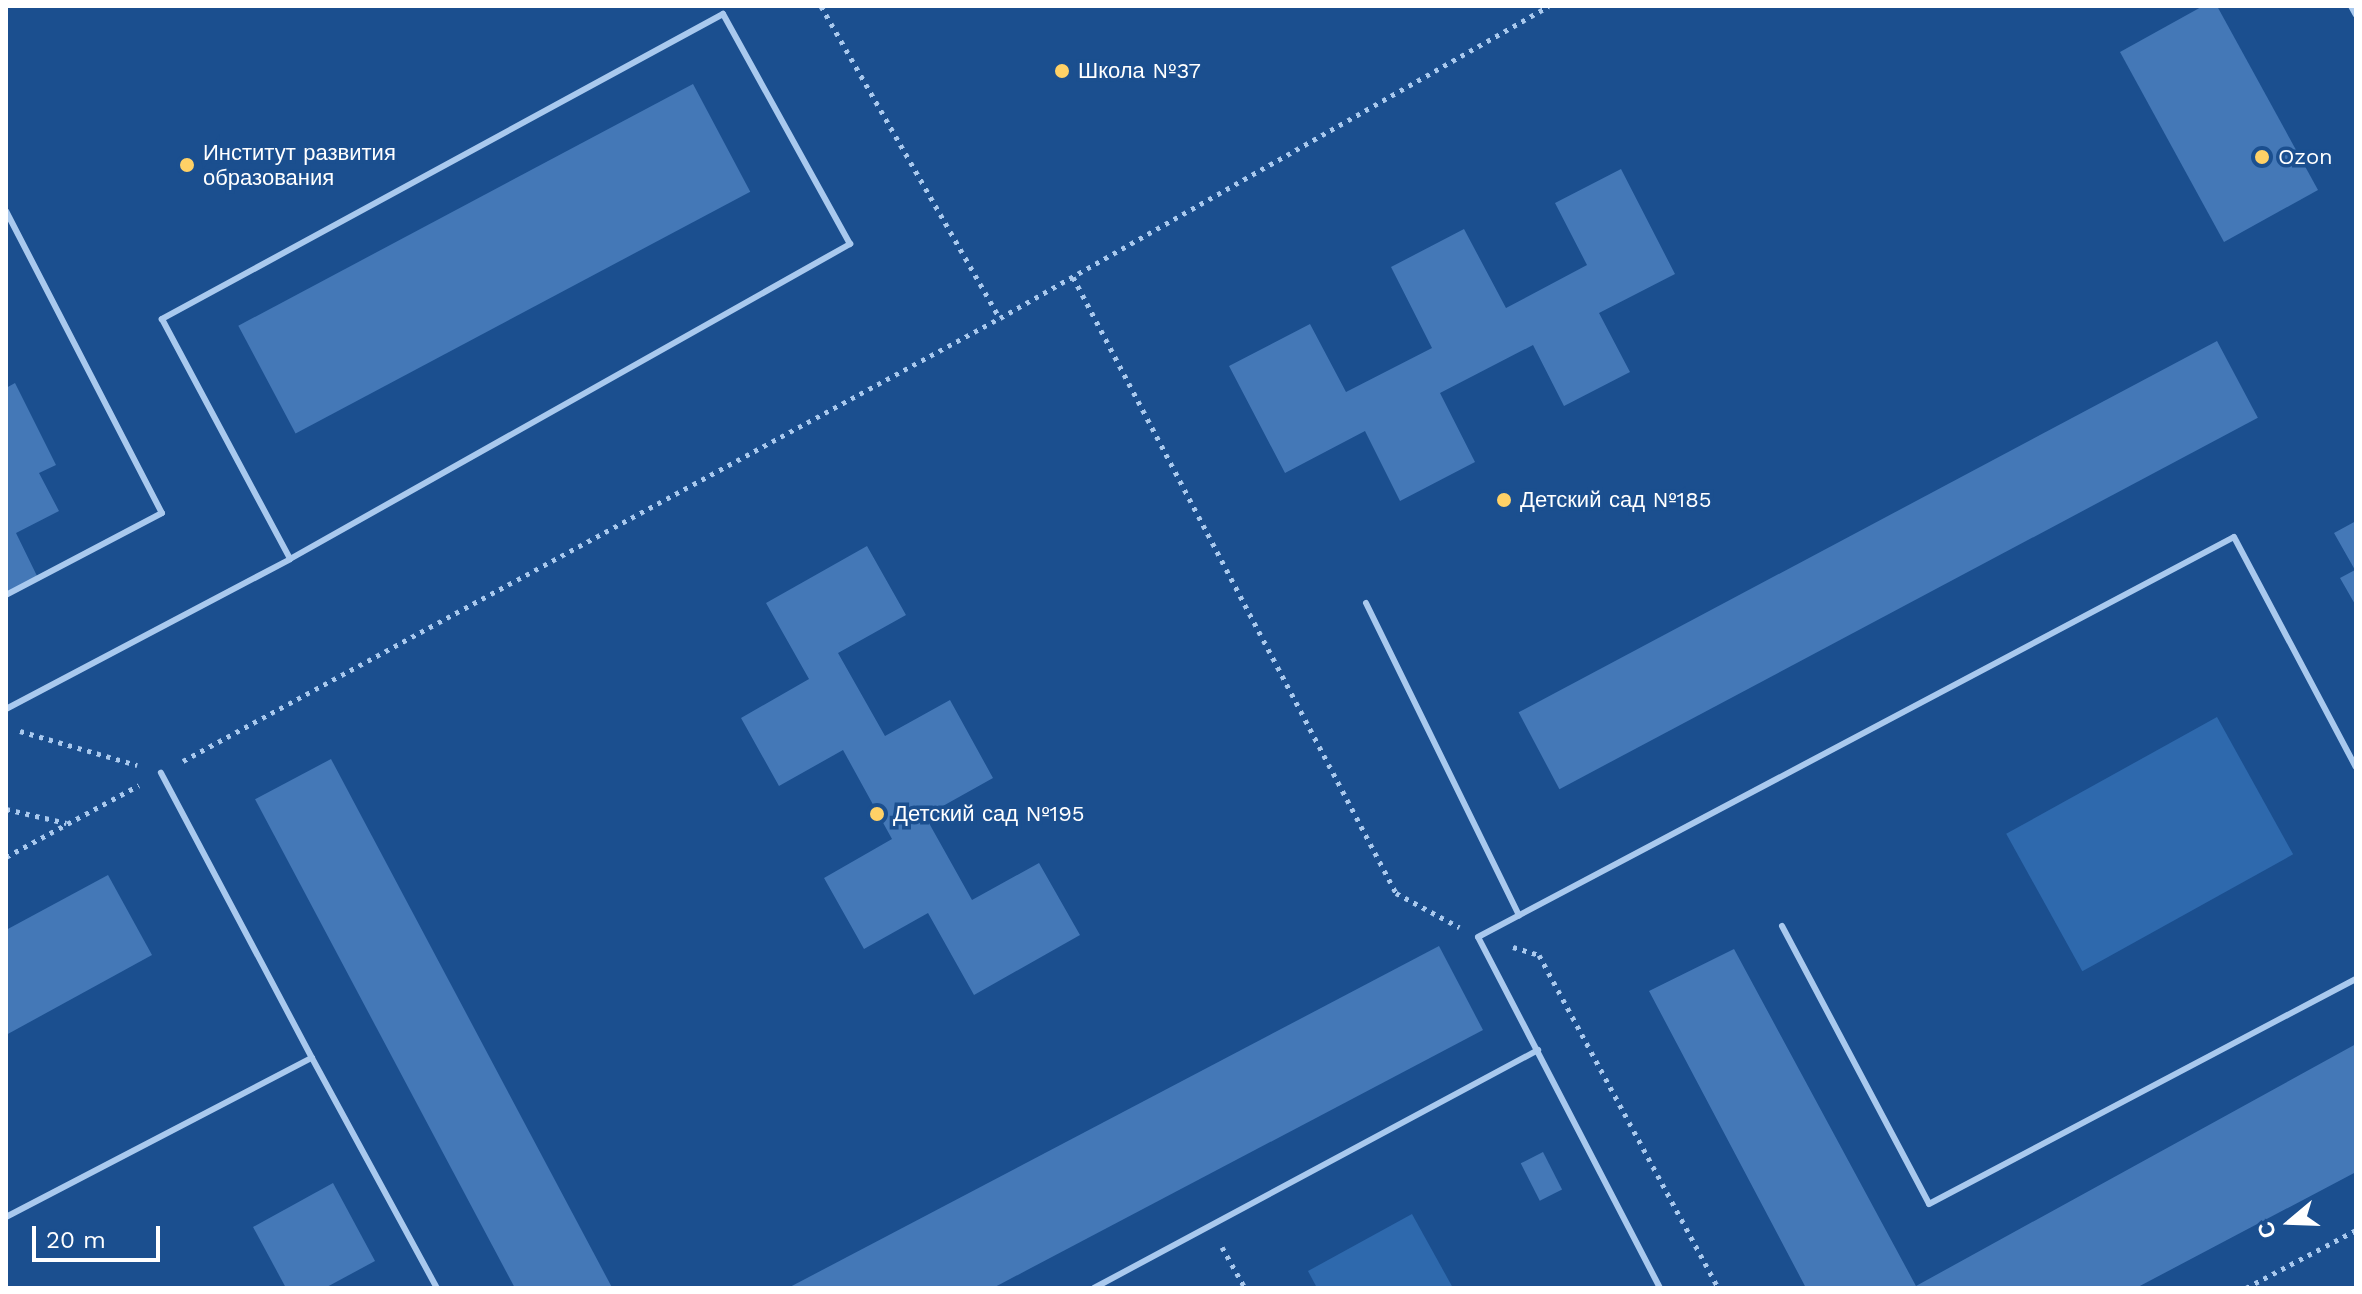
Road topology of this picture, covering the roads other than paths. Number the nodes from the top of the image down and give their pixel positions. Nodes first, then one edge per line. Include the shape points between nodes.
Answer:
1 (2351, 6) edge
2 (2356, 15) edge
3 (6, 211) edge
4 (290, 559) junction
5 (6, 595) edge
6 (1366, 603) dead end
7 (6, 709) edge
8 (2356, 767) edge
9 (161, 773) road end
10 (1519, 916) junction
11 (1782, 926) dead end
12 (2356, 979) edge
13 (1538, 1050) junction
14 (312, 1058) junction
15 (6, 1217) edge
16 (437, 1288) edge
17 (1094, 1288) edge
18 (1660, 1288) edge

1 - 2 lane
3 - 5 lane via 162,513
4 - 4 lane via 850,244 723,14 162,319
4 - 7 lane
6 - 10 lane
8 - 10 lane via 2234,537
9 - 14 lane
10 - 13 lane via 1478,937
11 - 12 lane via 1929,1204
13 - 17 lane
13 - 18 lane
14 - 15 lane
14 - 16 lane

